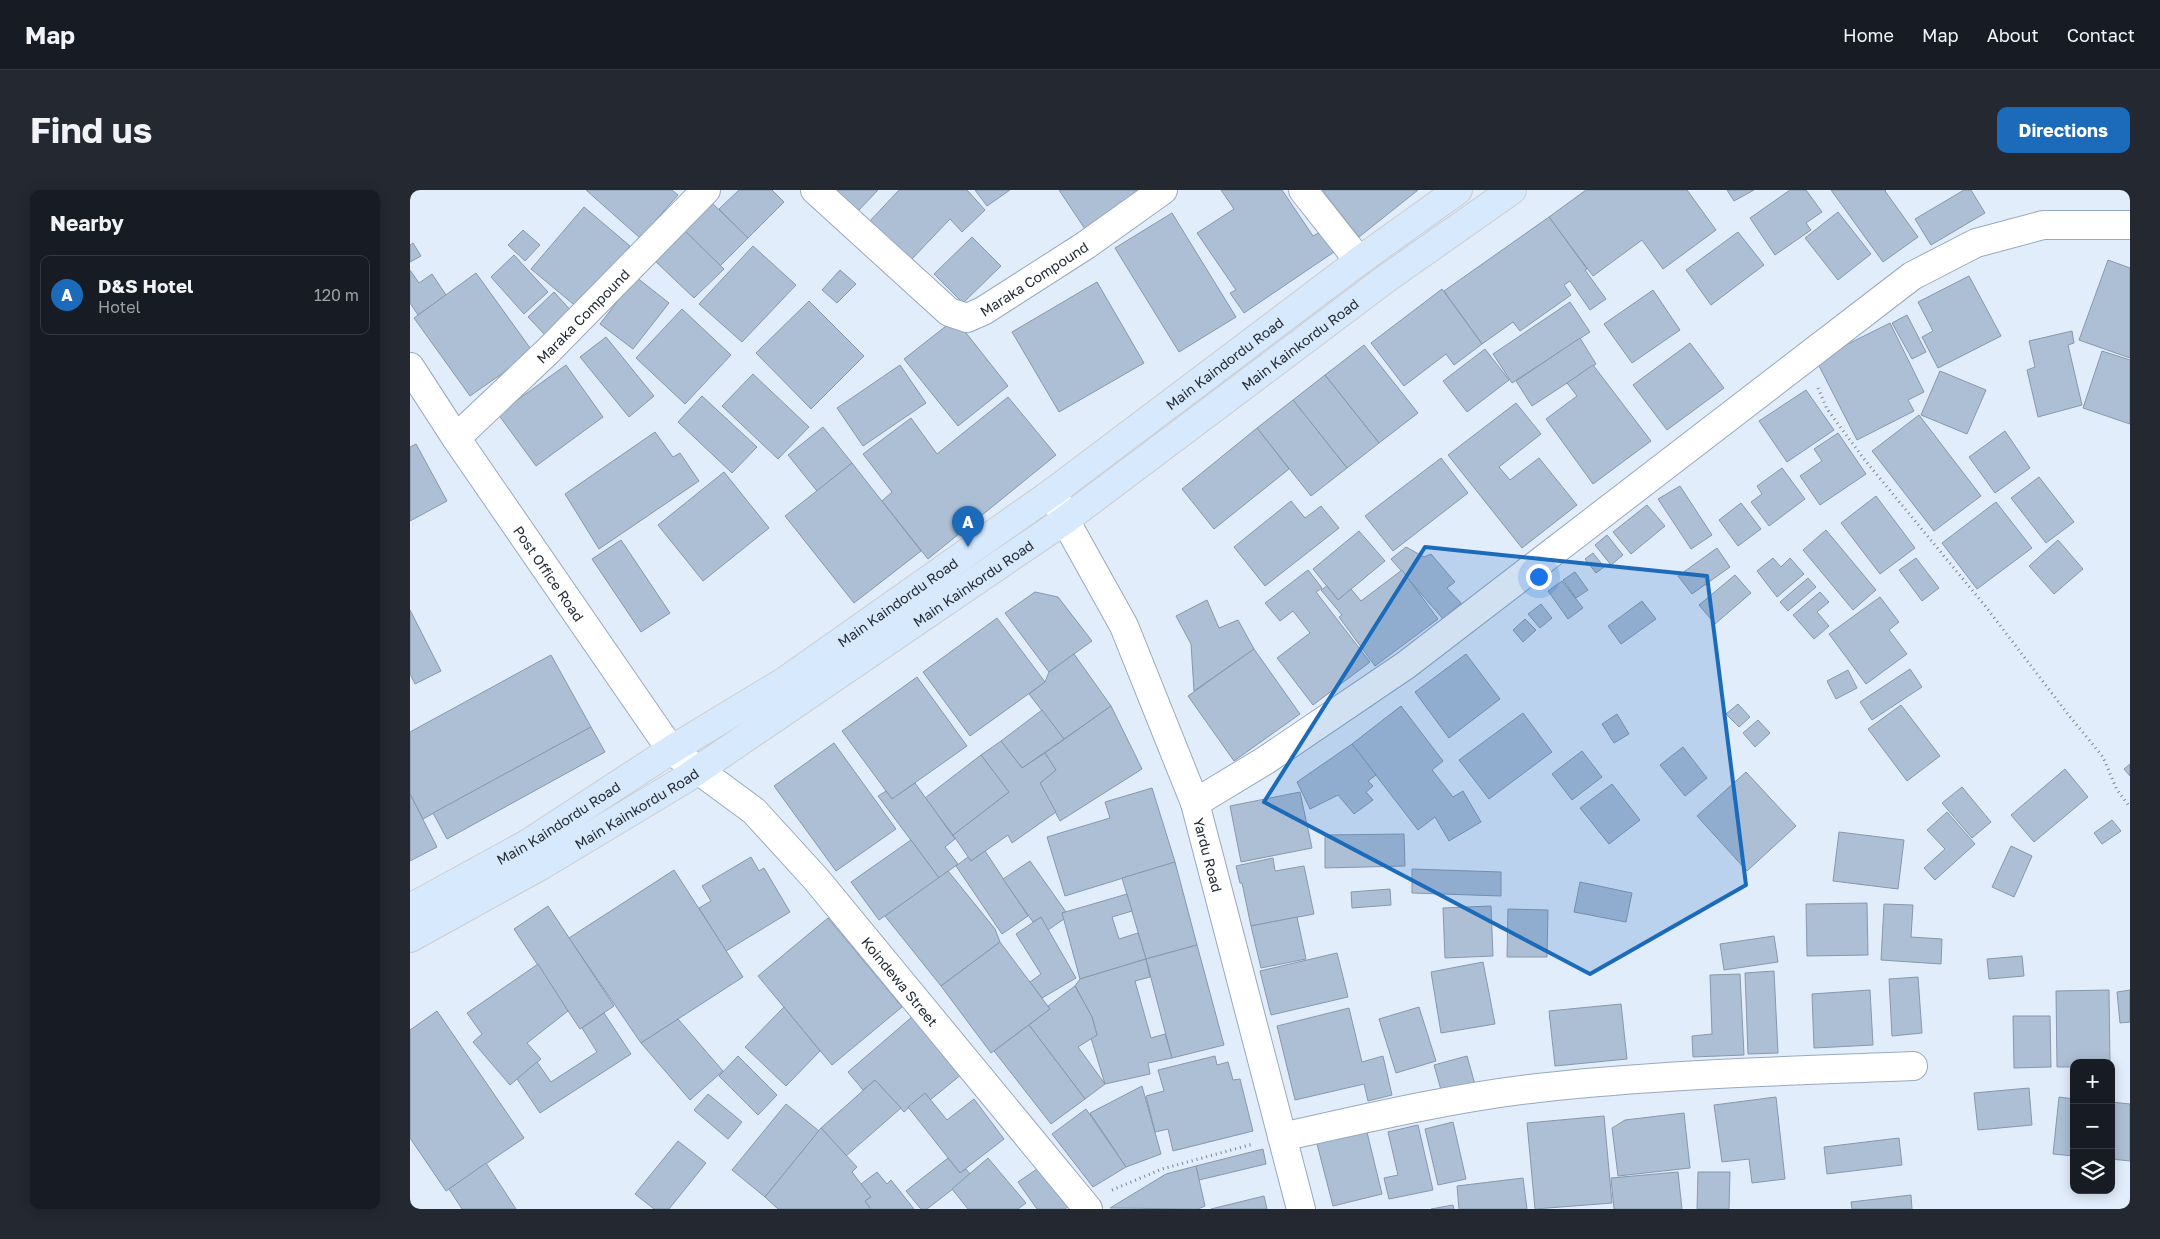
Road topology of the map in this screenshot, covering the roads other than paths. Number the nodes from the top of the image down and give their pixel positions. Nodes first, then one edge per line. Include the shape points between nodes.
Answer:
1 (706, 190) edge
2 (815, 190) edge
3 (1163, 190) edge
4 (1303, 190) edge
5 (1458, 190) edge
6 (1512, 190) edge
7 (2130, 224) edge
8 (1405, 228) junction
9 (1423, 252) junction
10 (1359, 261) junction
11 (410, 367) edge
12 (419, 401) edge
13 (456, 438) junction
14 (1053, 492) junction
15 (1065, 520) junction
16 (672, 750) junction
17 (698, 769) junction
18 (1195, 803) junction
19 (410, 908) edge
20 (410, 938) edge
21 (1913, 1066) dead end
22 (1282, 1137) junction
23 (1086, 1206) edge
24 (1301, 1209) edge

1 - 13 street, Maraka Compound via 548,351
2 - 3 street, Maraka Compound via 949,312 967,318 1086,246
4 - 10 street
5 - 8 main road, Main Kaindordu Road
6 - 9 main road, Main Kainkordu Road
7 - 18 street via 2043,225 1976,243 1912,276 1406,665 1266,760
8 - 9 main road
8 - 10 main road, Main Kaindordu Road
9 - 15 main road, Main Kainkordu Road
10 - 14 main road, Main Kaindordu Road
11 - 12 street, Post Office Road
12 - 13 street, Post Office Road
13 - 16 street, Post Office Road
14 - 15 street, Yardu Road
14 - 16 main road, Main Kaindordu Road via 785,681
15 - 17 main road, Main Kainkordu Road
15 - 18 street, Yardu Road via 1124,626
16 - 17 street, Post Office Road
16 - 19 main road, Main Kaindordu Road via 527,844
17 - 20 main road, Main Kainkordu Road via 542,865
17 - 23 street, Koindewa Street via 754,811 816,879
18 - 22 street, Yardu Road
21 - 22 street via 1692,1076 1538,1088 1422,1106
22 - 24 street, Yardu Road

